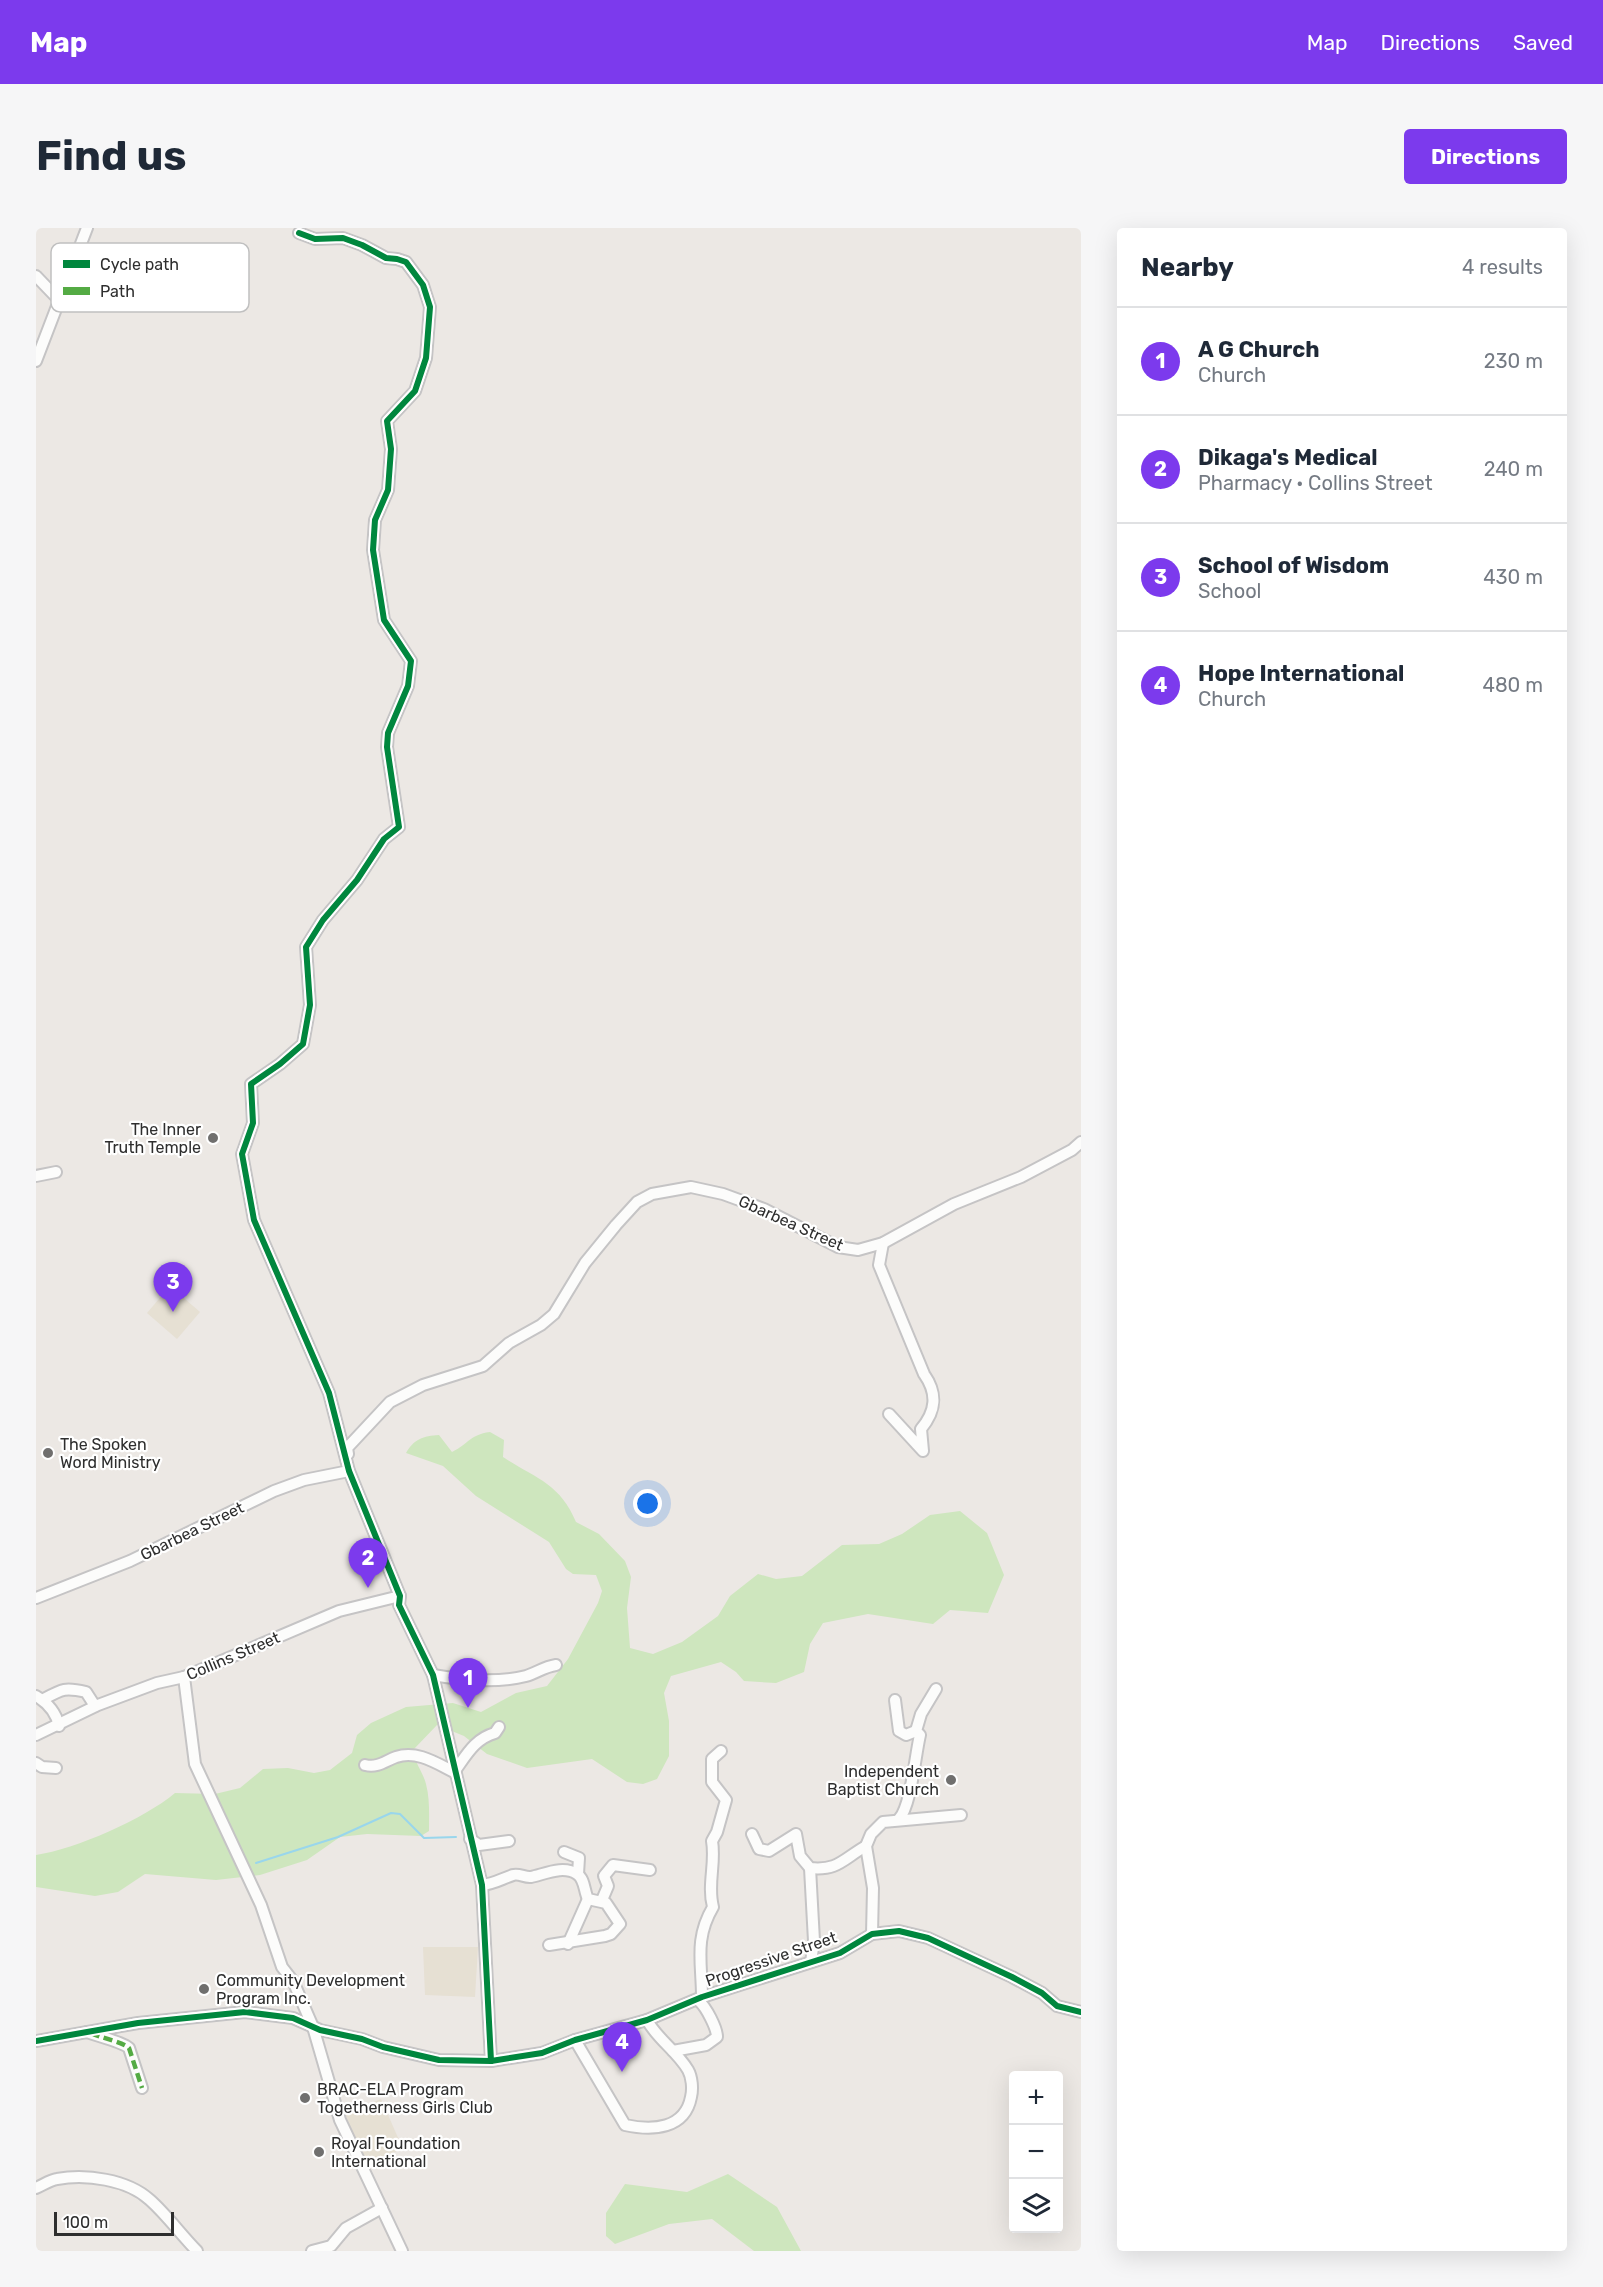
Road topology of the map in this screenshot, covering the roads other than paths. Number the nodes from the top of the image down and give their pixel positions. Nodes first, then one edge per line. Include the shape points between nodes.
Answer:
1 (87, 228) edge
2 (299, 233) dead end
3 (81, 243) edge
4 (36, 276) edge
5 (51, 292) edge
6 (56, 312) edge
7 (36, 362) edge
8 (1081, 1142) edge
9 (56, 1172) dead end
10 (36, 1176) edge
11 (883, 1243) junction
12 (889, 1414) dead end
13 (350, 1469) junction
14 (400, 1596) junction
15 (36, 1598) edge
16 (556, 1665) dead end
17 (433, 1675) junction
18 (184, 1677) junction
19 (36, 1689) edge
20 (936, 1689) dead end
21 (39, 1697) edge
22 (895, 1701) dead end
23 (95, 1706) junction
24 (59, 1726) junction
25 (499, 1728) dead end
26 (916, 1731) junction
27 (36, 1735) edge
28 (721, 1750) dead end
29 (36, 1763) edge
30 (365, 1766) dead end
31 (56, 1768) dead end
32 (454, 1772) junction
33 (961, 1815) dead end
34 (899, 1819) junction
35 (752, 1834) dead end
36 (470, 1839) junction
37 (509, 1841) dead end
38 (866, 1846) junction
39 (564, 1852) dead end
40 (810, 1868) junction
41 (650, 1870) dead end
42 (578, 1874) junction
43 (482, 1884) junction
44 (588, 1899) junction
45 (602, 1900) junction
46 (872, 1934) junction
47 (568, 1944) junction
48 (549, 1945) dead end
49 (811, 1962) junction
50 (700, 1999) junction
51 (1081, 2012) edge
52 (647, 2020) junction
53 (313, 2027) junction
54 (87, 2032) junction
55 (576, 2040) junction
56 (36, 2041) edge
57 (672, 2051) junction
58 (491, 2061) junction
59 (142, 2088) dead end
60 (36, 2188) edge
61 (382, 2208) junction
62 (197, 2251) edge
63 (312, 2251) edge
64 (402, 2251) edge

1 - 3 street
2 - 13 street via 315,239 343,238 386,258 406,262 423,285 430,307 426,358 415,391 387,421 391,449 388,490 375,520 373,550 384,620 411,661 408,686 387,747 399,827 384,839 306,947 310,1005 303,1044 251,1084 253,1123 243,1154 258,1233 329,1393
4 - 5 street
6 - 7 street
8 - 11 street, Gbarbea Street via 1021,1177 954,1204
9 - 10 street
11 - 12 street via 879,1265 933,1388 931,1417 921,1429 923,1451
11 - 13 street, Gbarbea Street via 858,1250 838,1247 764,1209 691,1187 652,1194 637,1202 616,1225 585,1263 554,1314 509,1343 483,1366 423,1385 390,1402 347,1448
13 - 14 street
13 - 15 street, Gbarbea Street via 274,1491 130,1561
14 - 17 street via 399,1605
14 - 18 street, Collins Street via 339,1611
16 - 17 street via 515,1677
17 - 32 street
18 - 23 street, Collins Street
18 - 53 street via 195,1764 261,1905 282,1966 293,1981
19 - 21 street
20 - 26 street
21 - 23 street via 73,1689 86,1692
21 - 24 street
22 - 26 street via 899,1731 906,1736
23 - 24 street, Collins Street
24 - 27 street, Collins Street
25 - 32 street via 482,1737
26 - 34 street via 920,1735 907,1810
28 - 50 street via 712,1759 712,1782 726,1800 712,1841 713,1907 704,1923
29 - 31 street
30 - 32 street via 374,1767 400,1756 426,1757
32 - 36 street
33 - 34 street
34 - 38 street via 883,1822
35 - 40 street via 759,1849 768,1851 796,1834 800,1856
36 - 37 street via 479,1845
36 - 43 street
38 - 40 street via 836,1868
38 - 46 street via 873,1888
39 - 42 street via 579,1858
40 - 49 street
41 - 45 street via 612,1865 604,1876 608,1886
42 - 43 street via 515,1874
42 - 44 street
43 - 58 street
44 - 45 street
44 - 47 street
45 - 47 street via 620,1924 611,1934
46 - 49 street, Progressive Street via 840,1953
46 - 51 street, Progressive Street via 898,1931 928,1938 1012,1977 1058,2006
47 - 48 street
49 - 50 street, Progressive Street
50 - 52 street, Progressive Street
50 - 57 street via 717,2037 706,2045
52 - 55 street, Progressive Street
52 - 57 street
53 - 54 street, Progressive Street via 293,2018 245,2012 149,2021
53 - 58 street, Progressive Street via 439,2060
53 - 61 street via 334,2106
54 - 56 street, Progressive Street
54 - 59 street via 126,2044
55 - 57 street via 625,2125 640,2128 674,2123 688,2110 693,2089 688,2070
55 - 58 street, Progressive Street via 542,2053
60 - 62 street via 56,2179 83,2178 108,2180 134,2189 150,2200
61 - 63 street via 346,2229 331,2246
61 - 64 street

